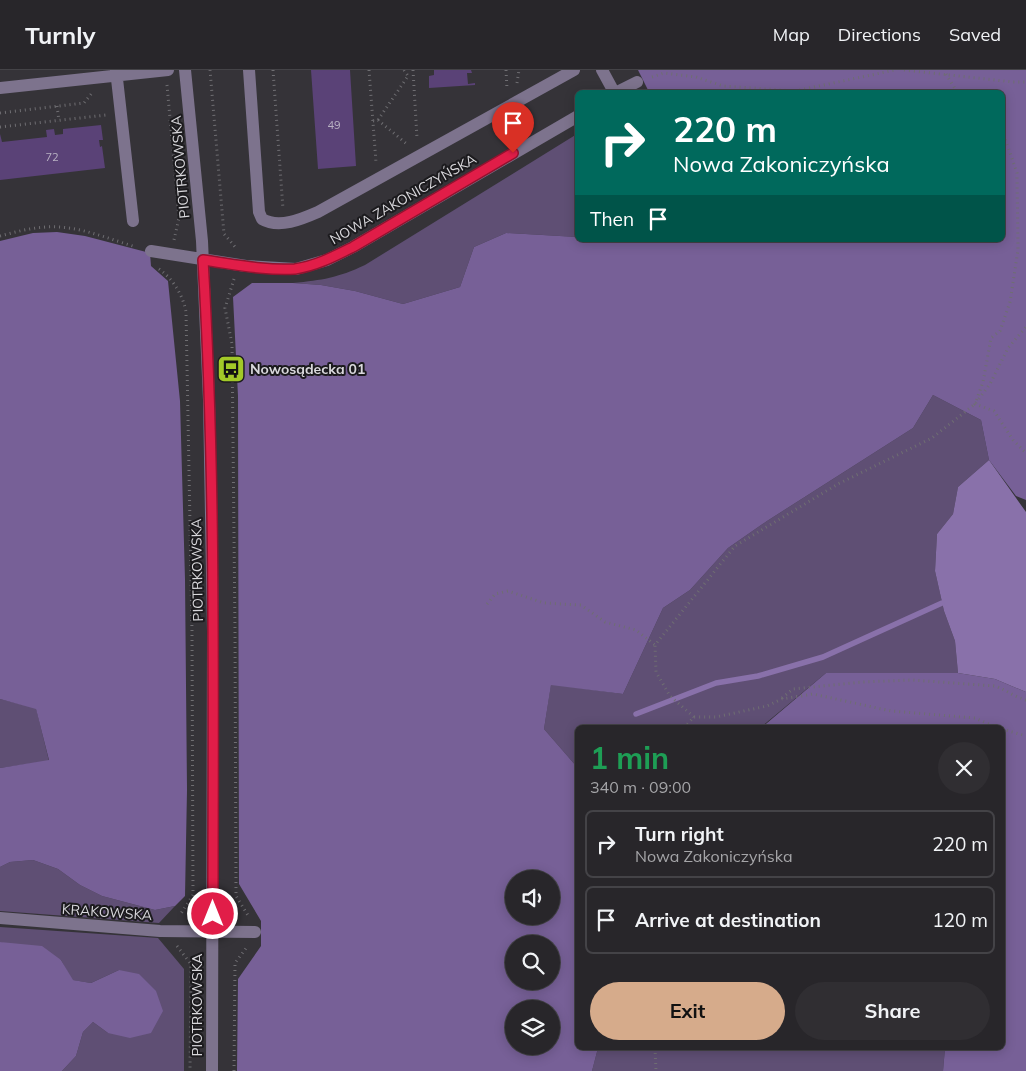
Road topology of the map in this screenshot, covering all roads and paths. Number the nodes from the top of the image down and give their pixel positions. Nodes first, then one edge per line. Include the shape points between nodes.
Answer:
1 (166, 70) edge
2 (186, 70) edge
3 (210, 70) edge
4 (248, 70) edge
5 (274, 70) edge
6 (369, 70) edge
7 (404, 70) edge
8 (413, 70) edge
9 (506, 70) edge
10 (574, 70) edge
11 (602, 70) edge
12 (895, 70) edge
13 (904, 70) edge
14 (117, 73) edge
15 (946, 73) junction
16 (408, 76) junction
17 (413, 76) junction
18 (637, 82) joint
19 (1026, 82) edge
20 (0, 88) edge
21 (615, 90) edge
22 (620, 90) edge
23 (781, 90) edge
24 (800, 90) edge
25 (956, 90) edge
26 (94, 91) dead end
27 (508, 93) dead end
28 (57, 106) junction
29 (0, 113) edge
30 (111, 115) dead end
31 (575, 118) edge
32 (378, 120) junction
33 (58, 121) junction
34 (373, 121) junction
35 (0, 127) edge
36 (400, 139) dead end
37 (1005, 139) edge
38 (419, 156) junction
39 (377, 180) junction
40 (133, 221) dead end
41 (284, 223) junction
42 (0, 236) edge
43 (172, 245) dead end
44 (151, 251) joint
45 (238, 251) dead end
46 (203, 260) junction
47 (170, 277) dead end
48 (234, 281) dead end
49 (1026, 327) edge
50 (975, 404) junction
51 (1026, 453) edge
52 (487, 604) dead end
53 (655, 645) junction
54 (782, 699) junction
55 (1026, 700) edge
56 (694, 717) junction
57 (687, 725) edge
58 (991, 725) edge
59 (1005, 730) edge
60 (1026, 736) edge
61 (0, 918) edge
62 (177, 920) dead end
63 (250, 920) dead end
64 (213, 932) junction
65 (253, 937) joint
66 (177, 947) dead end
67 (655, 1050) edge
68 (190, 1071) edge
69 (212, 1071) edge
70 (234, 1071) edge
71 (656, 1071) edge

1 - 14 street
1 - 43 path via 179,218
2 - 46 street, PIOTRKOWSKA
3 - 45 path via 224,234
4 - 41 street via 259,212 266,222
5 - 41 path
6 - 34 path
7 - 16 path
8 - 17 path
9 - 27 path
10 - 38 street
11 - 21 street
12 - 24 path
13 - 15 path
14 - 20 street
14 - 40 street
15 - 19 path
15 - 25 path
16 - 17 path
16 - 32 path
17 - 38 path
18 - 22 street
18 - 23 path via 664,73 696,77 724,86
26 - 28 path via 84,103
28 - 29 path
28 - 33 path
30 - 33 path
31 - 46 street, NOWA ZAKONICZYŃSKA via 327,260 277,269
32 - 34 path
32 - 36 path
33 - 35 path
34 - 39 path
37 - 50 path via 1017,173 1018,250 1010,302 1000,331 991,338 983,382
38 - 39 street
39 - 41 street via 318,212
42 - 44 path via 46,227 67,228
44 - 46 street
46 - 64 street, PIOTRKOWSKA via 213,622
47 - 62 path via 186,312 192,631 193,895
48 - 63 path via 225,308 232,344 236,896
49 - 50 path via 1008,348 990,384
50 - 51 path via 994,411 1012,440
50 - 53 path via 932,438 838,484 734,546
52 - 53 path via 495,594 508,591 544,603 581,605 606,622 636,630
53 - 56 path via 656,672 670,696
54 - 55 path via 793,689 912,680 995,686
54 - 56 path via 767,706
54 - 58 path via 813,694 891,711 975,718
56 - 57 path
59 - 60 path
61 - 64 street, KRAKOWSKA
64 - 65 street, KRAKOWSKA
64 - 69 street, PIOTRKOWSKA
65 - 70 path via 235,963
66 - 68 path via 190,963 191,970
67 - 71 path

